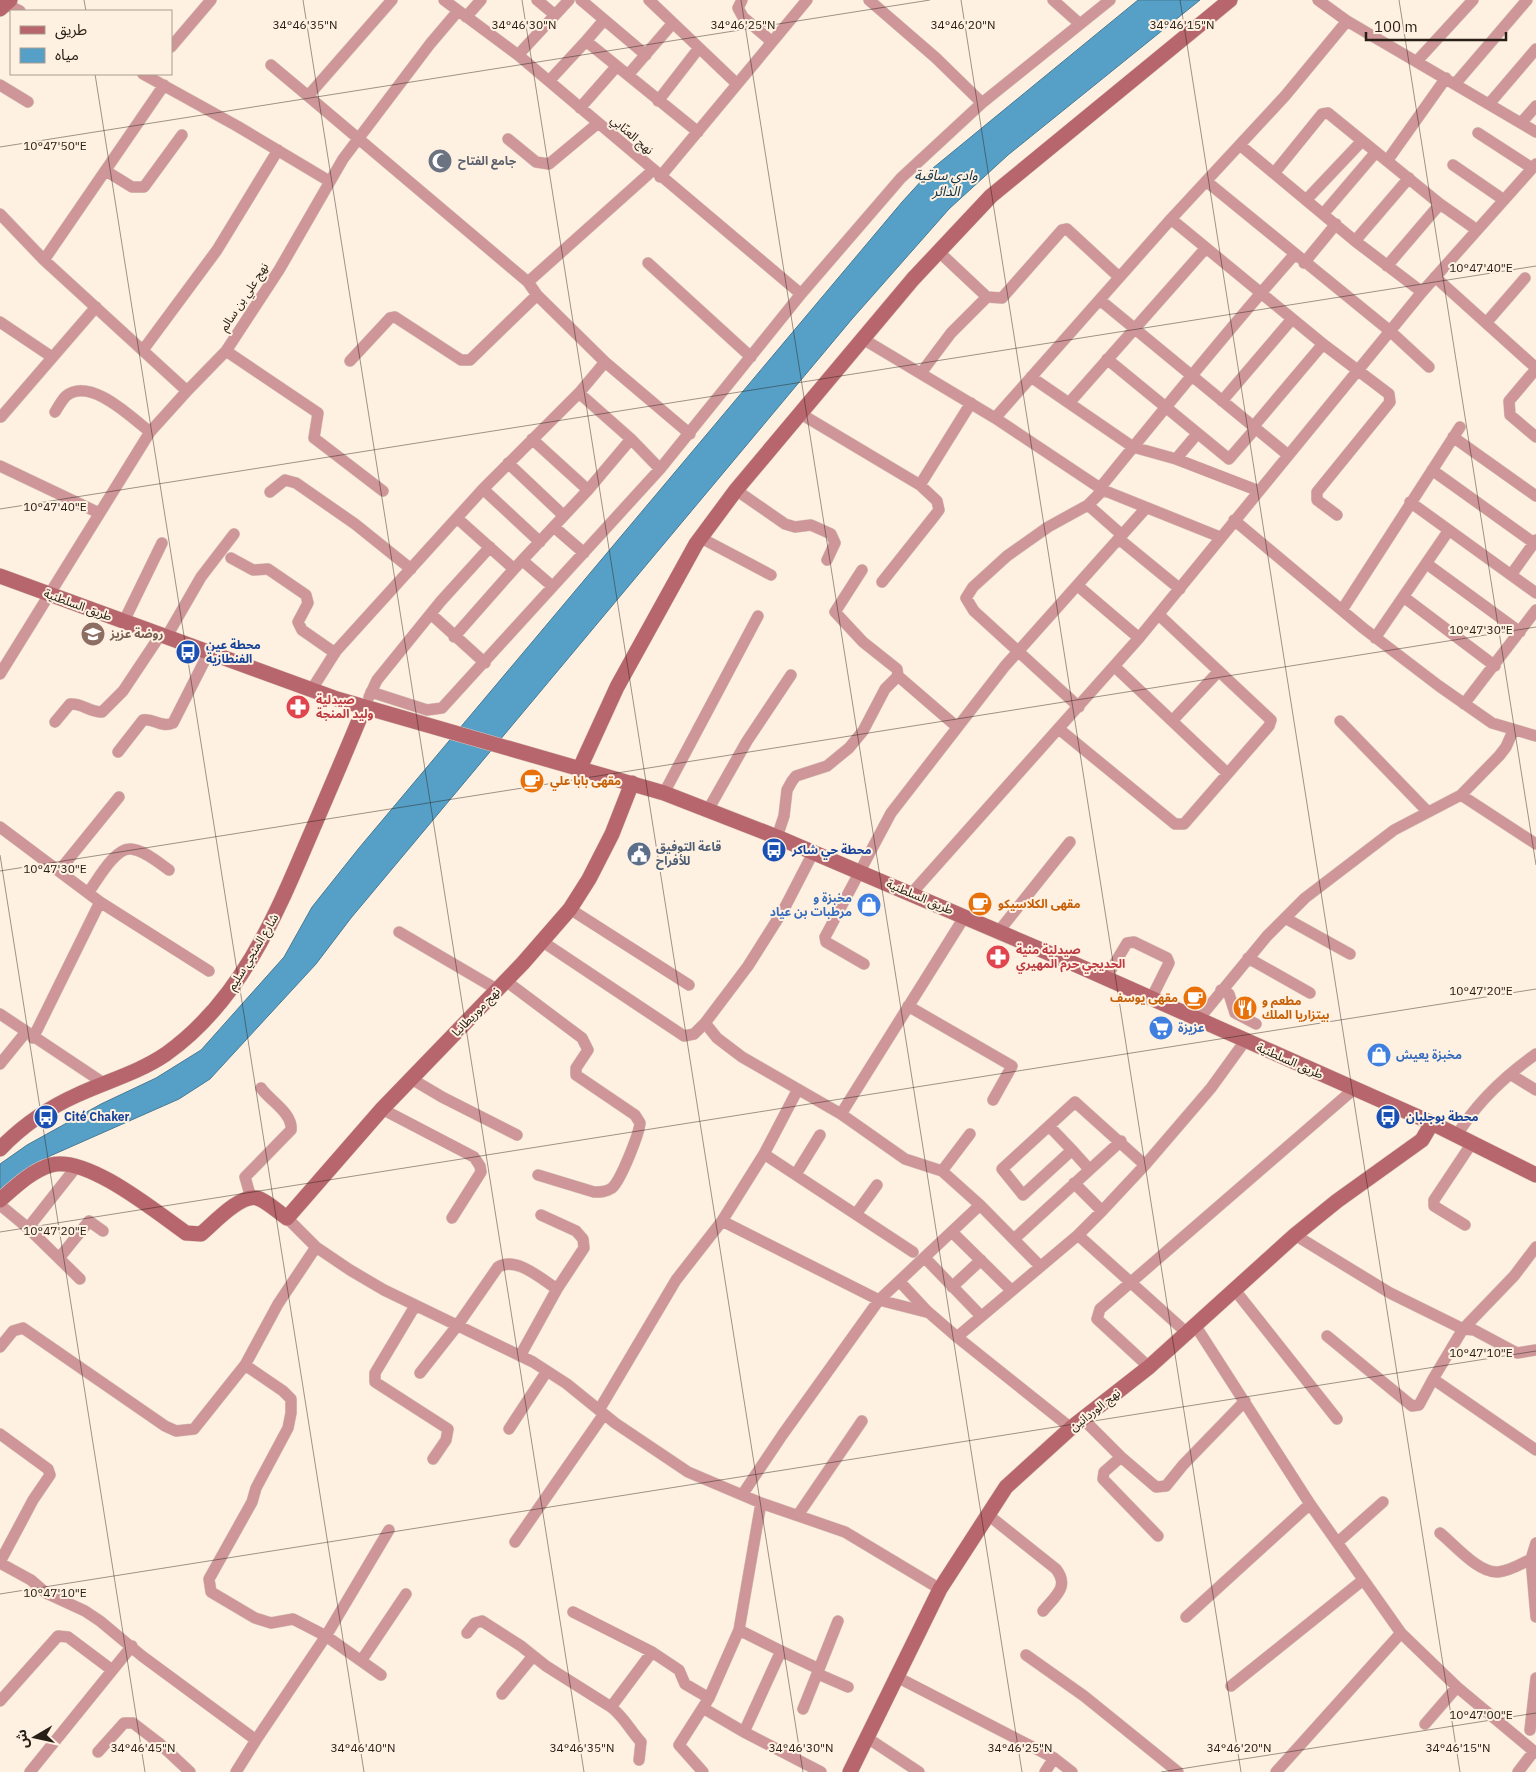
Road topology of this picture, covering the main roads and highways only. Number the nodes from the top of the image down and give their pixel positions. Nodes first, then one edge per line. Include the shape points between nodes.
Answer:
1 (1230, 0) edge
2 (0, 576) edge
3 (364, 708) junction
4 (579, 770) junction
5 (632, 784) junction
6 (1432, 1123) junction
7 (0, 1149) edge
8 (1536, 1175) edge
9 (0, 1200) edge
10 (850, 1772) edge

1 - 4 main road via 991,196 938,251 863,339 736,490 701,538 617,687
2 - 3 main road, طريق السلطنية
3 - 4 main road, طريق السلطنية
3 - 7 main road, شارع المنجي سليم via 277,913 227,996 200,1026 166,1054 149,1065 40,1114
4 - 5 main road, طريق السلطنية
5 - 6 main road, طريق السلطنية via 777,836 860,871
5 - 9 main road, نهج موريطانيا via 612,834 570,909 543,942 410,1078 287,1218 259,1198 251,1198 234,1205 201,1234 194,1235 186,1233 95,1172 56,1164 37,1171
6 - 8 main road, طريق السلطنية
6 - 10 main road, نهج الوردانين via 1422,1140 1295,1235 1149,1367 1077,1424 1006,1487 940,1588

